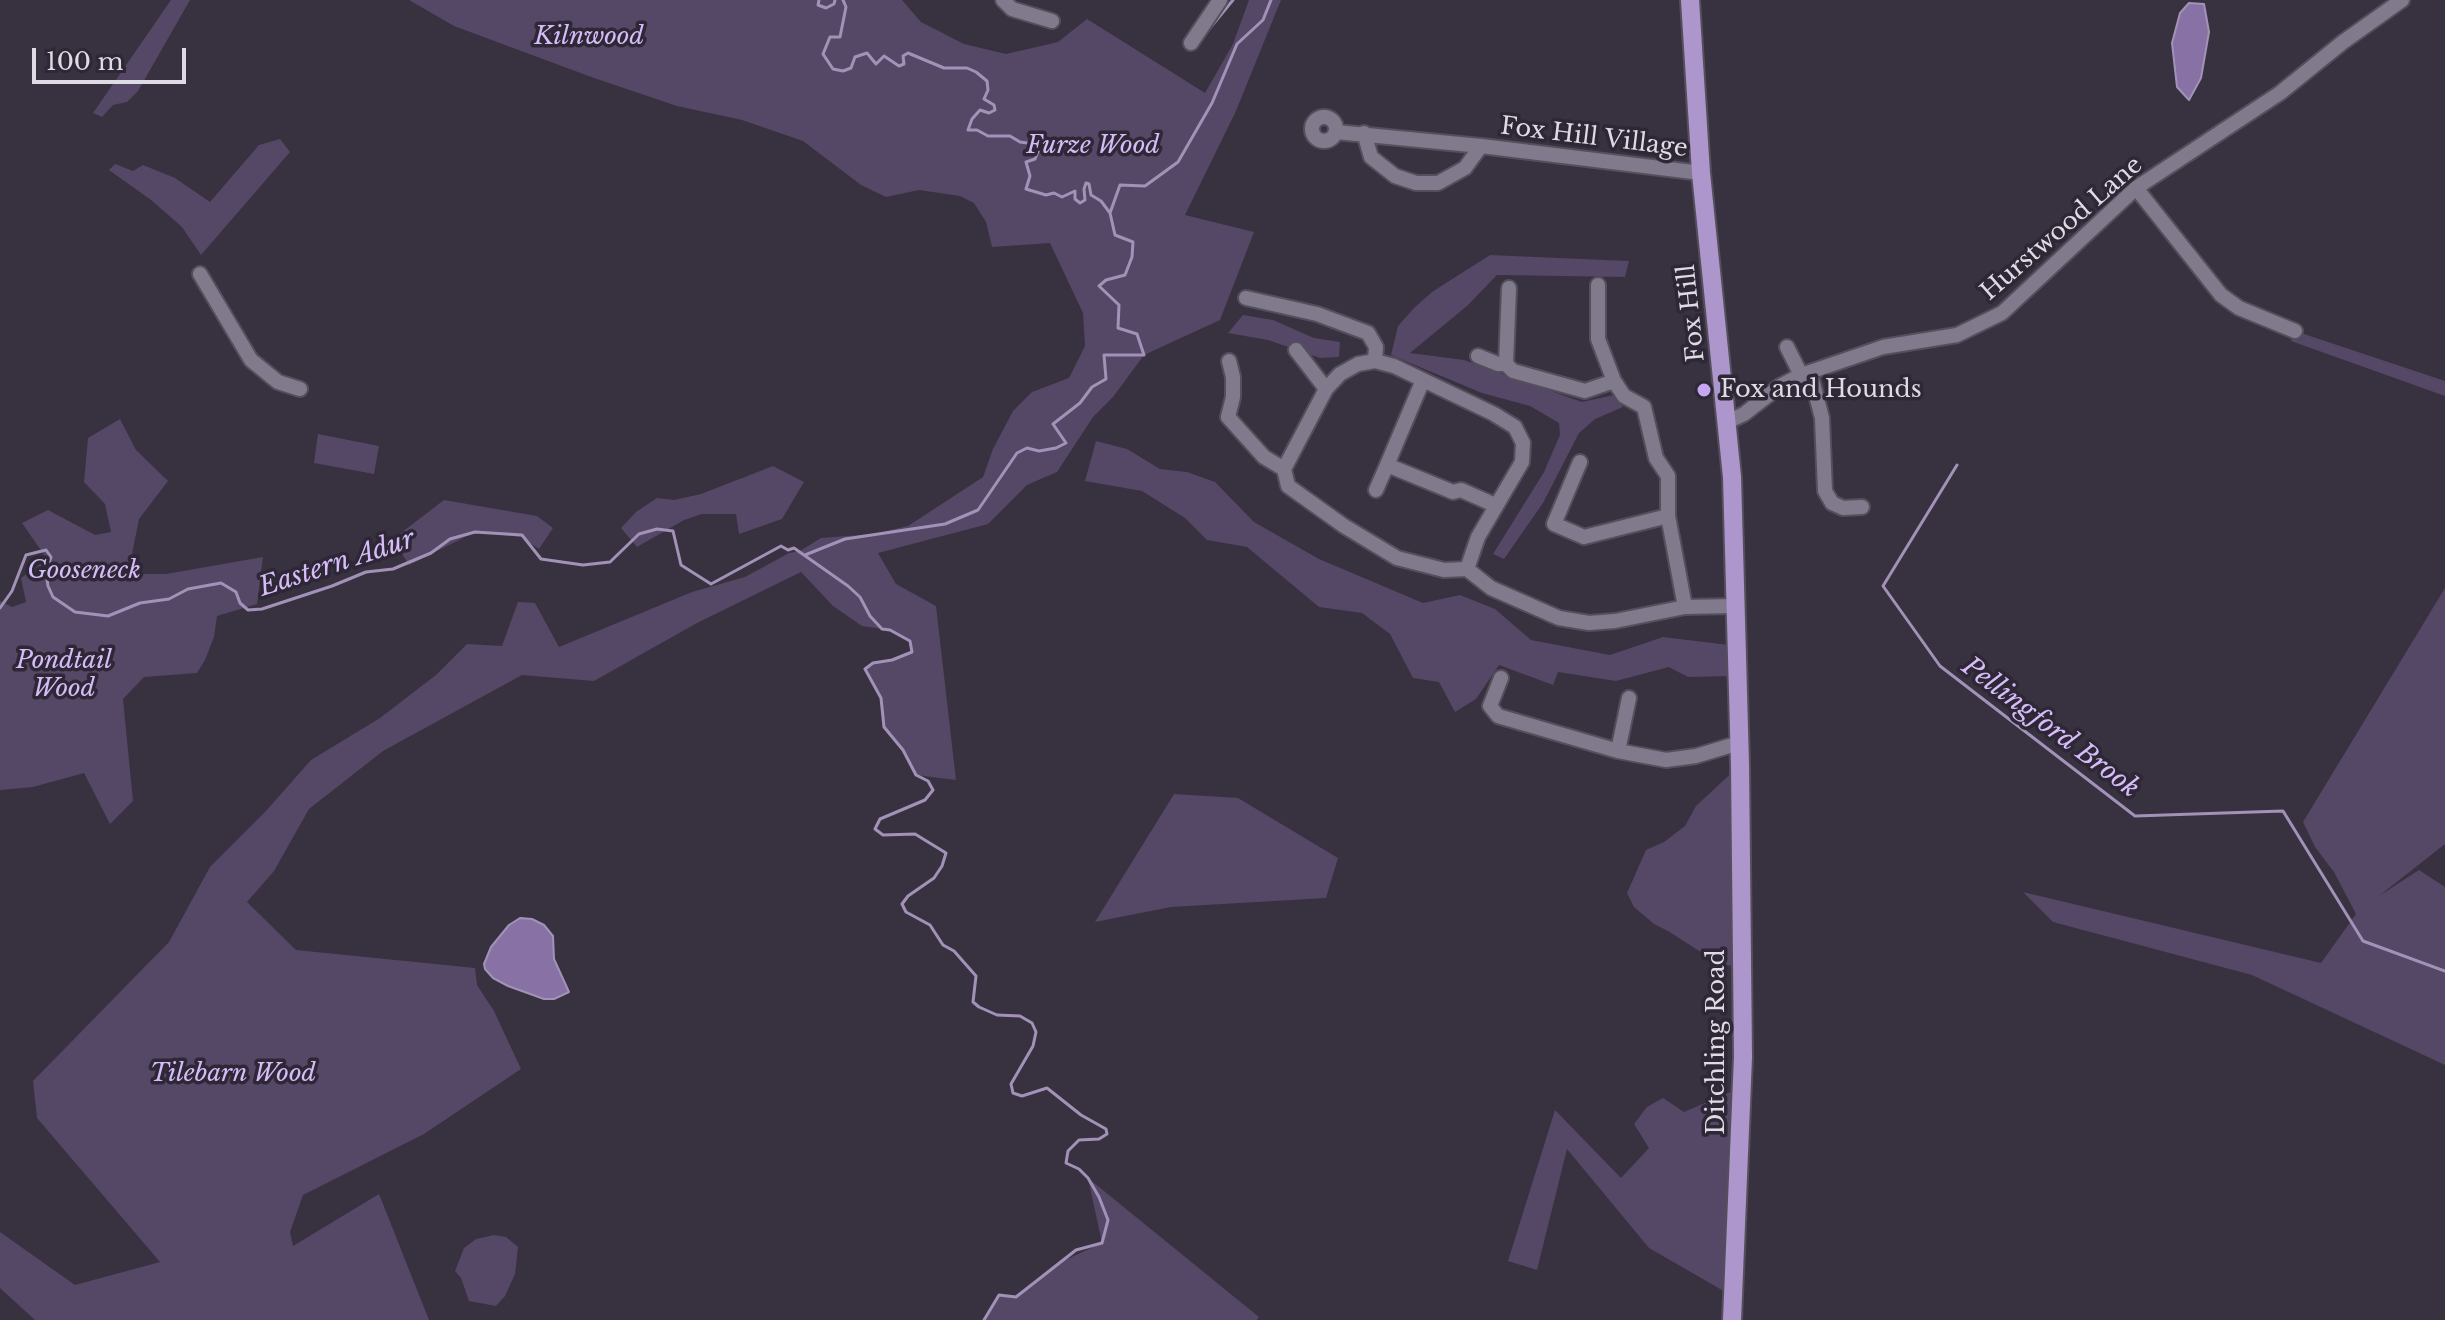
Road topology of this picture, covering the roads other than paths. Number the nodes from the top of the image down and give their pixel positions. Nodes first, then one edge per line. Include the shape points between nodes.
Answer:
1 (1003, 0) edge
2 (1220, 0) edge
3 (1690, 0) edge
4 (2402, 0) edge
5 (1052, 21) dead end
6 (1191, 43) dead end
7 (1336, 132) dead end
8 (1364, 133) junction
9 (1481, 146) junction
10 (1701, 173) junction
11 (2136, 188) junction
12 (200, 274) dead end
13 (1598, 285) dead end
14 (1509, 288) dead end
15 (1246, 298) dead end
16 (2295, 331) dead end
17 (1787, 347) dead end
18 (1296, 350) dead end
19 (1478, 356) dead end
20 (1229, 361) dead end
21 (1375, 361) junction
22 (1506, 364) junction
23 (1806, 374) junction
24 (1423, 380) junction
25 (1614, 381) junction
26 (300, 389) dead end
27 (1326, 389) junction
28 (1727, 422) junction
29 (1580, 462) dead end
30 (1387, 465) junction
31 (1284, 469) junction
32 (1376, 490) dead end
33 (1495, 505) junction
34 (1668, 516) junction
35 (1849, 524) dead end
36 (1467, 569) junction
37 (1735, 606) junction
38 (1685, 607) junction
39 (1501, 678) dead end
40 (1629, 698) dead end
41 (1739, 743) junction
42 (1618, 751) junction
43 (1740, 765) joint
44 (1732, 1320) edge

1 - 5 street via 1012,9
2 - 6 street
3 - 10 main road, Fox Hill
4 - 11 street, Hurstwood Lane via 2280,93
7 - 8 street, Fox Hill Village
8 - 9 street, Fox Hill Village
8 - 9 street, Fox Hill Village via 1371,157 1395,176 1416,183 1438,183 1465,168
9 - 10 street, Fox Hill Village
10 - 28 main road, Fox Hill
11 - 16 street via 2221,295
11 - 23 street, Hurstwood Lane via 1983,325 1957,335 1883,347
12 - 26 street via 251,360 278,382
13 - 25 street via 1598,339
14 - 22 street
15 - 21 street via 1317,314 1368,333 1376,347
17 - 23 street
18 - 27 street
19 - 22 street
20 - 31 street via 1233,397 1228,417 1264,457
21 - 24 street
21 - 27 street via 1340,374
22 - 25 street via 1513,371 1585,391
23 - 28 street, Hurstwood Lane
23 - 35 street via 1822,418 1825,491 1832,503 1855,508
24 - 30 street
24 - 33 street via 1515,427 1523,443 1522,462
25 - 34 street via 1624,396 1644,407 1656,458 1668,476
27 - 31 street
28 - 37 main road, Fox Hill
29 - 34 street via 1554,524 1584,537
30 - 32 street
30 - 33 street
31 - 36 street via 1288,486 1397,558 1444,570
33 - 36 street
34 - 38 street
36 - 38 street via 1491,588 1559,618 1589,623
37 - 38 street
37 - 41 main road, Fox Hill
39 - 42 street via 1490,706 1498,716
40 - 42 street
41 - 42 street via 1666,760
41 - 43 main road, Fox Hill
43 - 44 main road, Ditchling Road via 1743,1057

